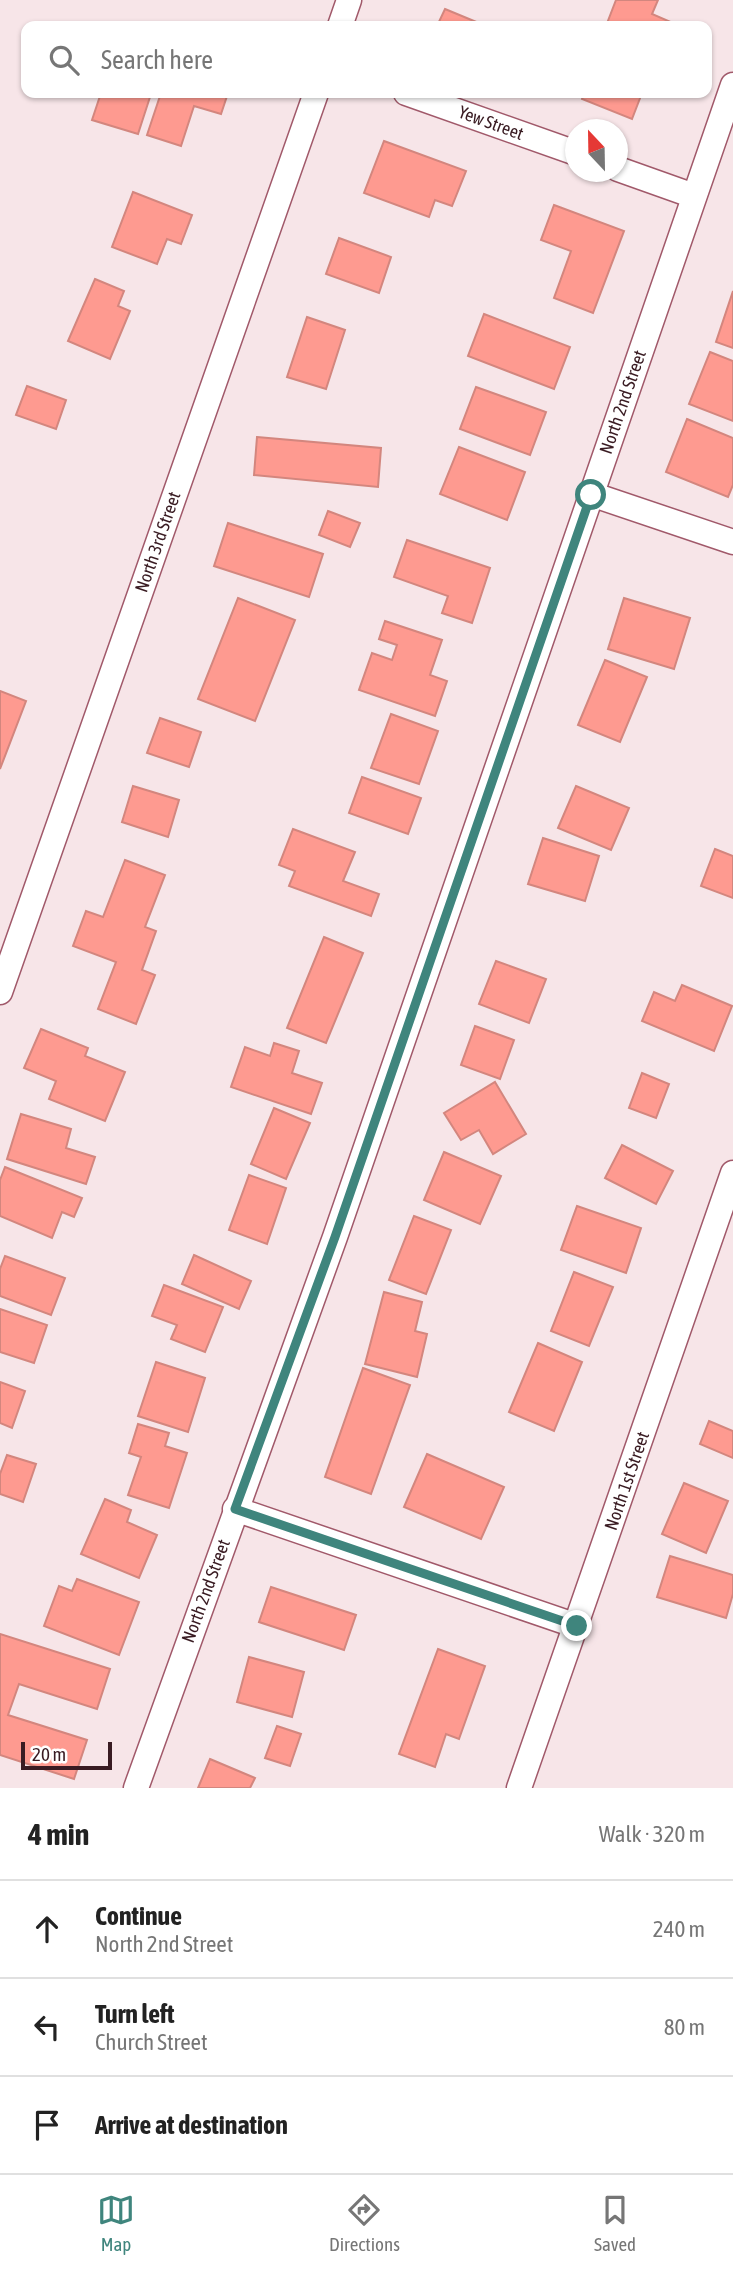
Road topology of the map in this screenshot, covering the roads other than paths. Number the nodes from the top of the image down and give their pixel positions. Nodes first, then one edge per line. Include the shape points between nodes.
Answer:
1 (349, 0) edge
2 (342, 21) edge
3 (733, 85) edge
4 (314, 98) edge
5 (420, 98) edge
6 (565, 149) edge
7 (628, 173) edge
8 (694, 196) junction
9 (591, 495) junction
10 (733, 542) edge
11 (0, 992) edge
12 (733, 1172) edge
13 (235, 1509) junction
14 (577, 1626) junction
15 (136, 1788) edge
16 (519, 1788) edge

1 - 2 street
3 - 8 street, North 2nd Street
4 - 11 street, North 3rd Street
5 - 6 street, Yew Street
7 - 8 street
8 - 9 street, North 2nd Street
9 - 10 street
9 - 13 street, North 2nd Street via 335,1237
12 - 14 street, North 1st Street
13 - 14 street
13 - 15 street, North 2nd Street
14 - 16 street, North 1st Street

